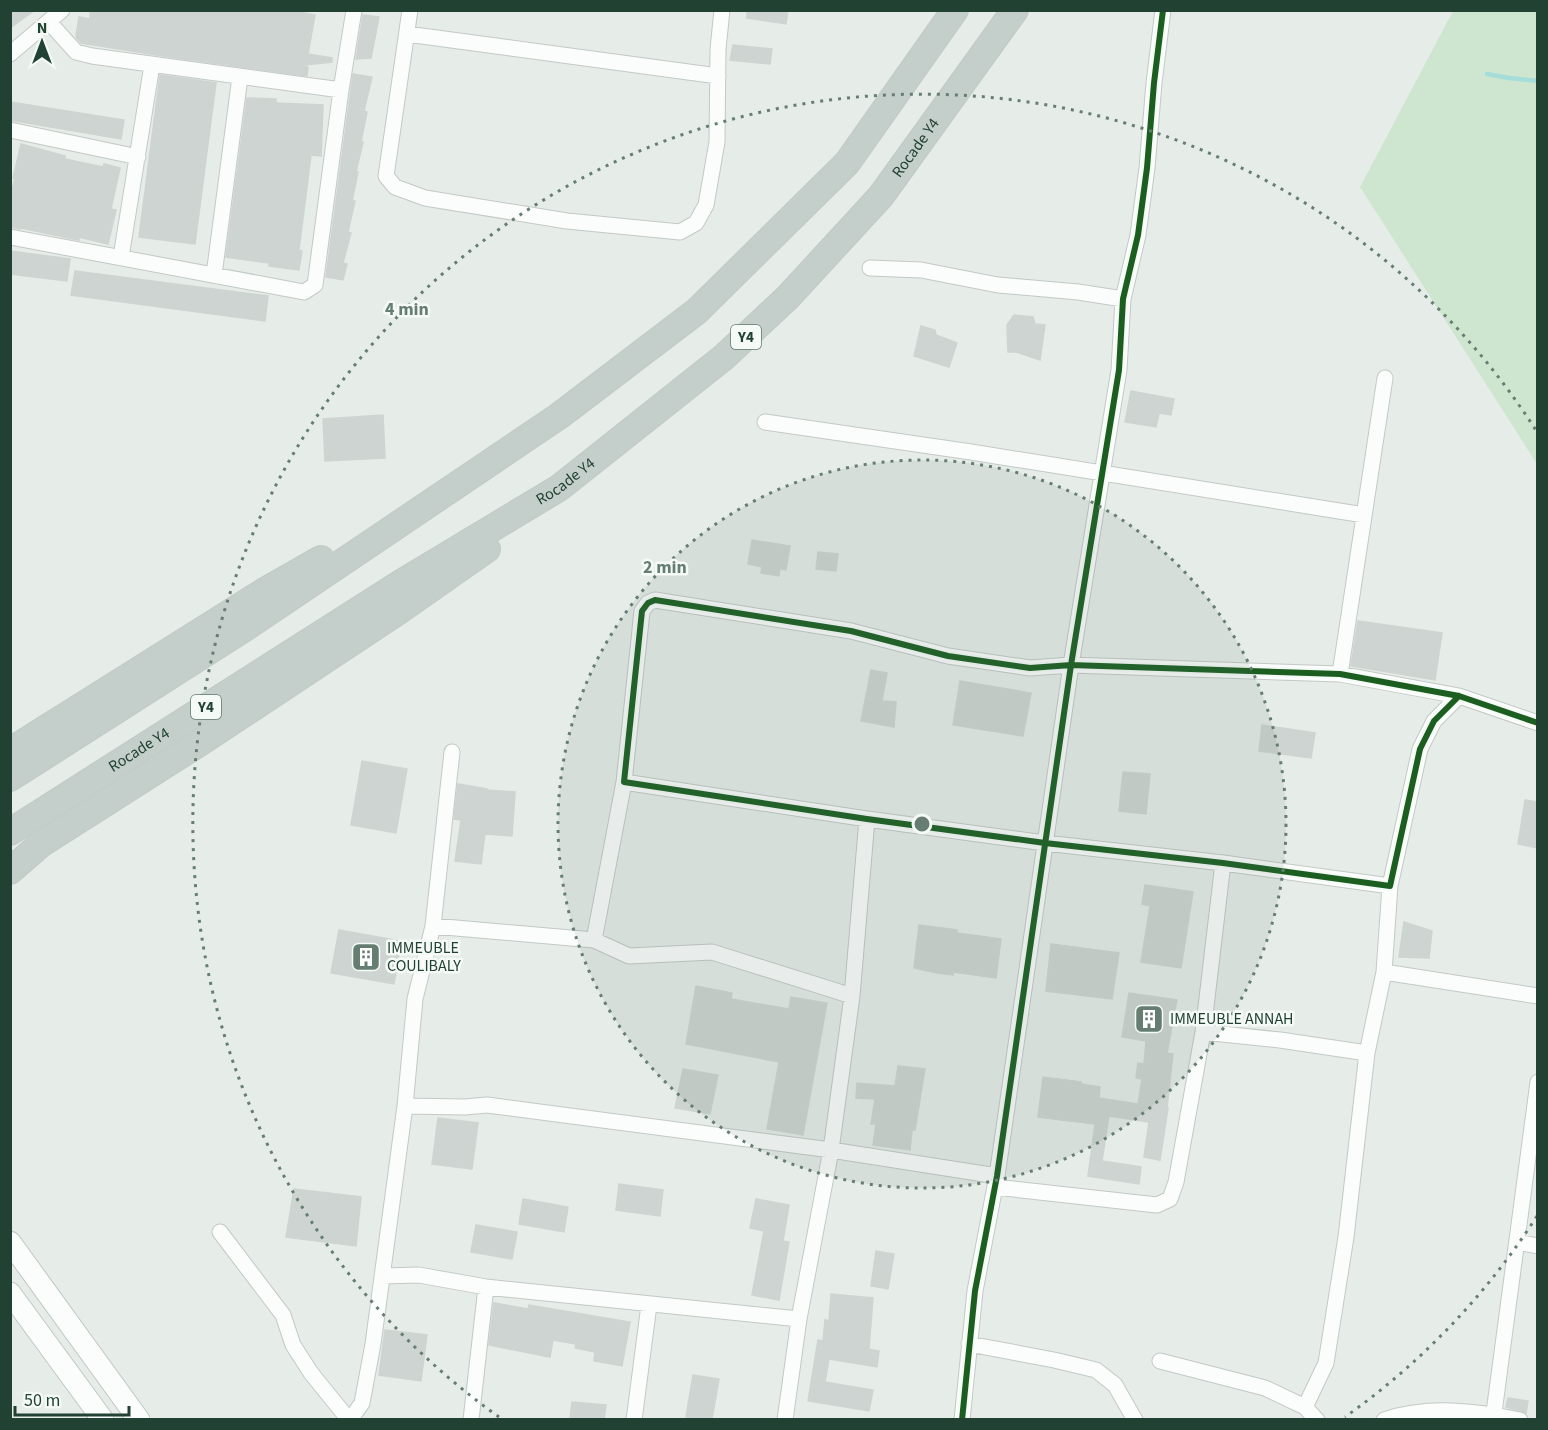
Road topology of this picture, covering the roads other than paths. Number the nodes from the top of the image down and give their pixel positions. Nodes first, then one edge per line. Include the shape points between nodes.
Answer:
1 (62, 10) edge
2 (354, 10) edge
3 (410, 10) edge
4 (722, 10) edge
5 (955, 10) edge
6 (1015, 10) edge
7 (1163, 10) edge
8 (48, 22) junction
9 (407, 34) junction
10 (10, 54) edge
11 (153, 65) junction
12 (718, 76) junction
13 (240, 77) junction
14 (341, 90) junction
15 (10, 130) edge
16 (138, 157) junction
17 (10, 237) edge
18 (121, 258) junction
19 (870, 268) dead end
20 (214, 275) junction
21 (1123, 299) junction
22 (1385, 378) dead end
23 (765, 422) dead end
24 (484, 468) junction
25 (1103, 473) junction
26 (559, 488) junction
27 (1364, 515) junction
28 (1071, 665) junction
29 (1340, 674) junction
30 (1459, 696) junction
31 (1538, 723) edge
32 (10, 751) edge
33 (452, 752) dead end
34 (10, 778) edge
35 (624, 782) junction
36 (867, 819) junction
37 (10, 832) edge
38 (1045, 843) junction
39 (41, 844) junction
40 (10, 862) edge
41 (1223, 863) junction
42 (10, 871) edge
43 (1390, 886) junction
44 (433, 926) junction
45 (594, 940) junction
46 (1384, 972) junction
47 (852, 996) junction
48 (1538, 996) edge
49 (1203, 1032) junction
50 (1367, 1053) junction
51 (1538, 1082) edge
52 (405, 1106) junction
53 (831, 1150) junction
54 (996, 1182) junction
55 (220, 1232) dead end
56 (10, 1242) edge
57 (1517, 1242) junction
58 (1538, 1246) edge
59 (382, 1276) junction
60 (486, 1287) junction
61 (10, 1293) edge
62 (649, 1305) junction
63 (799, 1319) junction
64 (969, 1344) junction
65 (1160, 1361) dead end
66 (1305, 1407) junction
67 (1493, 1417) edge
68 (103, 1419) edge
69 (140, 1419) edge
70 (350, 1419) edge
71 (471, 1419) edge
72 (634, 1419) edge
73 (785, 1419) edge
74 (962, 1419) edge
75 (1135, 1419) edge
76 (1317, 1419) edge
77 (1384, 1419) edge
78 (1520, 1419) edge

1 - 8 street
2 - 14 street
3 - 9 street
4 - 12 street
5 - 24 highway via 847,163 697,311
6 - 26 highway, Rocade Y4 / Y4 via 881,196 788,297 724,357
7 - 21 street via 1138,235
8 - 10 street
8 - 11 street via 76,52
9 - 12 street
9 - 12 street via 386,176 395,187 425,198 567,221 680,232 696,223 706,205 717,142
11 - 13 street
11 - 16 street
13 - 14 street
13 - 20 street
14 - 20 street via 315,285 304,292
15 - 16 street
16 - 18 street
17 - 18 street
18 - 20 street
19 - 21 street via 921,270 998,285
21 - 25 street via 1119,370
22 - 27 street
23 - 25 street
24 - 32 highway via 263,592
24 - 34 highway via 248,626
25 - 27 street
25 - 28 street
26 - 37 highway, Rocade Y4 / Y4 via 391,589
26 - 39 highway via 486,550 400,610
27 - 29 street
28 - 29 street
28 - 35 street via 1030,668 948,656 851,632 656,600 642,610
28 - 38 street
29 - 30 street
30 - 31 street
30 - 43 street via 1434,721 1420,749
33 - 44 street
35 - 36 street
35 - 45 street
36 - 38 street
36 - 47 street
38 - 41 street
38 - 54 street
39 - 40 highway
39 - 42 highway
41 - 43 street
41 - 49 street
43 - 46 street
44 - 45 street
44 - 52 street via 415,999
45 - 47 street via 629,956 712,952
46 - 48 street
46 - 50 street
47 - 53 street
49 - 50 street
49 - 54 street via 1170,1199 1157,1205
50 - 66 street via 1347,1237 1326,1363
51 - 57 street
52 - 53 street via 487,1105
52 - 59 street
53 - 54 street
53 - 63 street
54 - 64 street
55 - 70 street via 283,1315 293,1345 311,1373
56 - 69 main road
57 - 58 street
57 - 67 street
59 - 60 street via 419,1275
59 - 70 street via 362,1402
60 - 62 street
60 - 71 street
61 - 68 main road
62 - 63 street
62 - 72 street
63 - 73 street
64 - 74 street
64 - 75 street via 1096,1370 1115,1385
65 - 66 street via 1265,1388
66 - 76 street
67 - 77 street via 1428,1410
67 - 78 street

